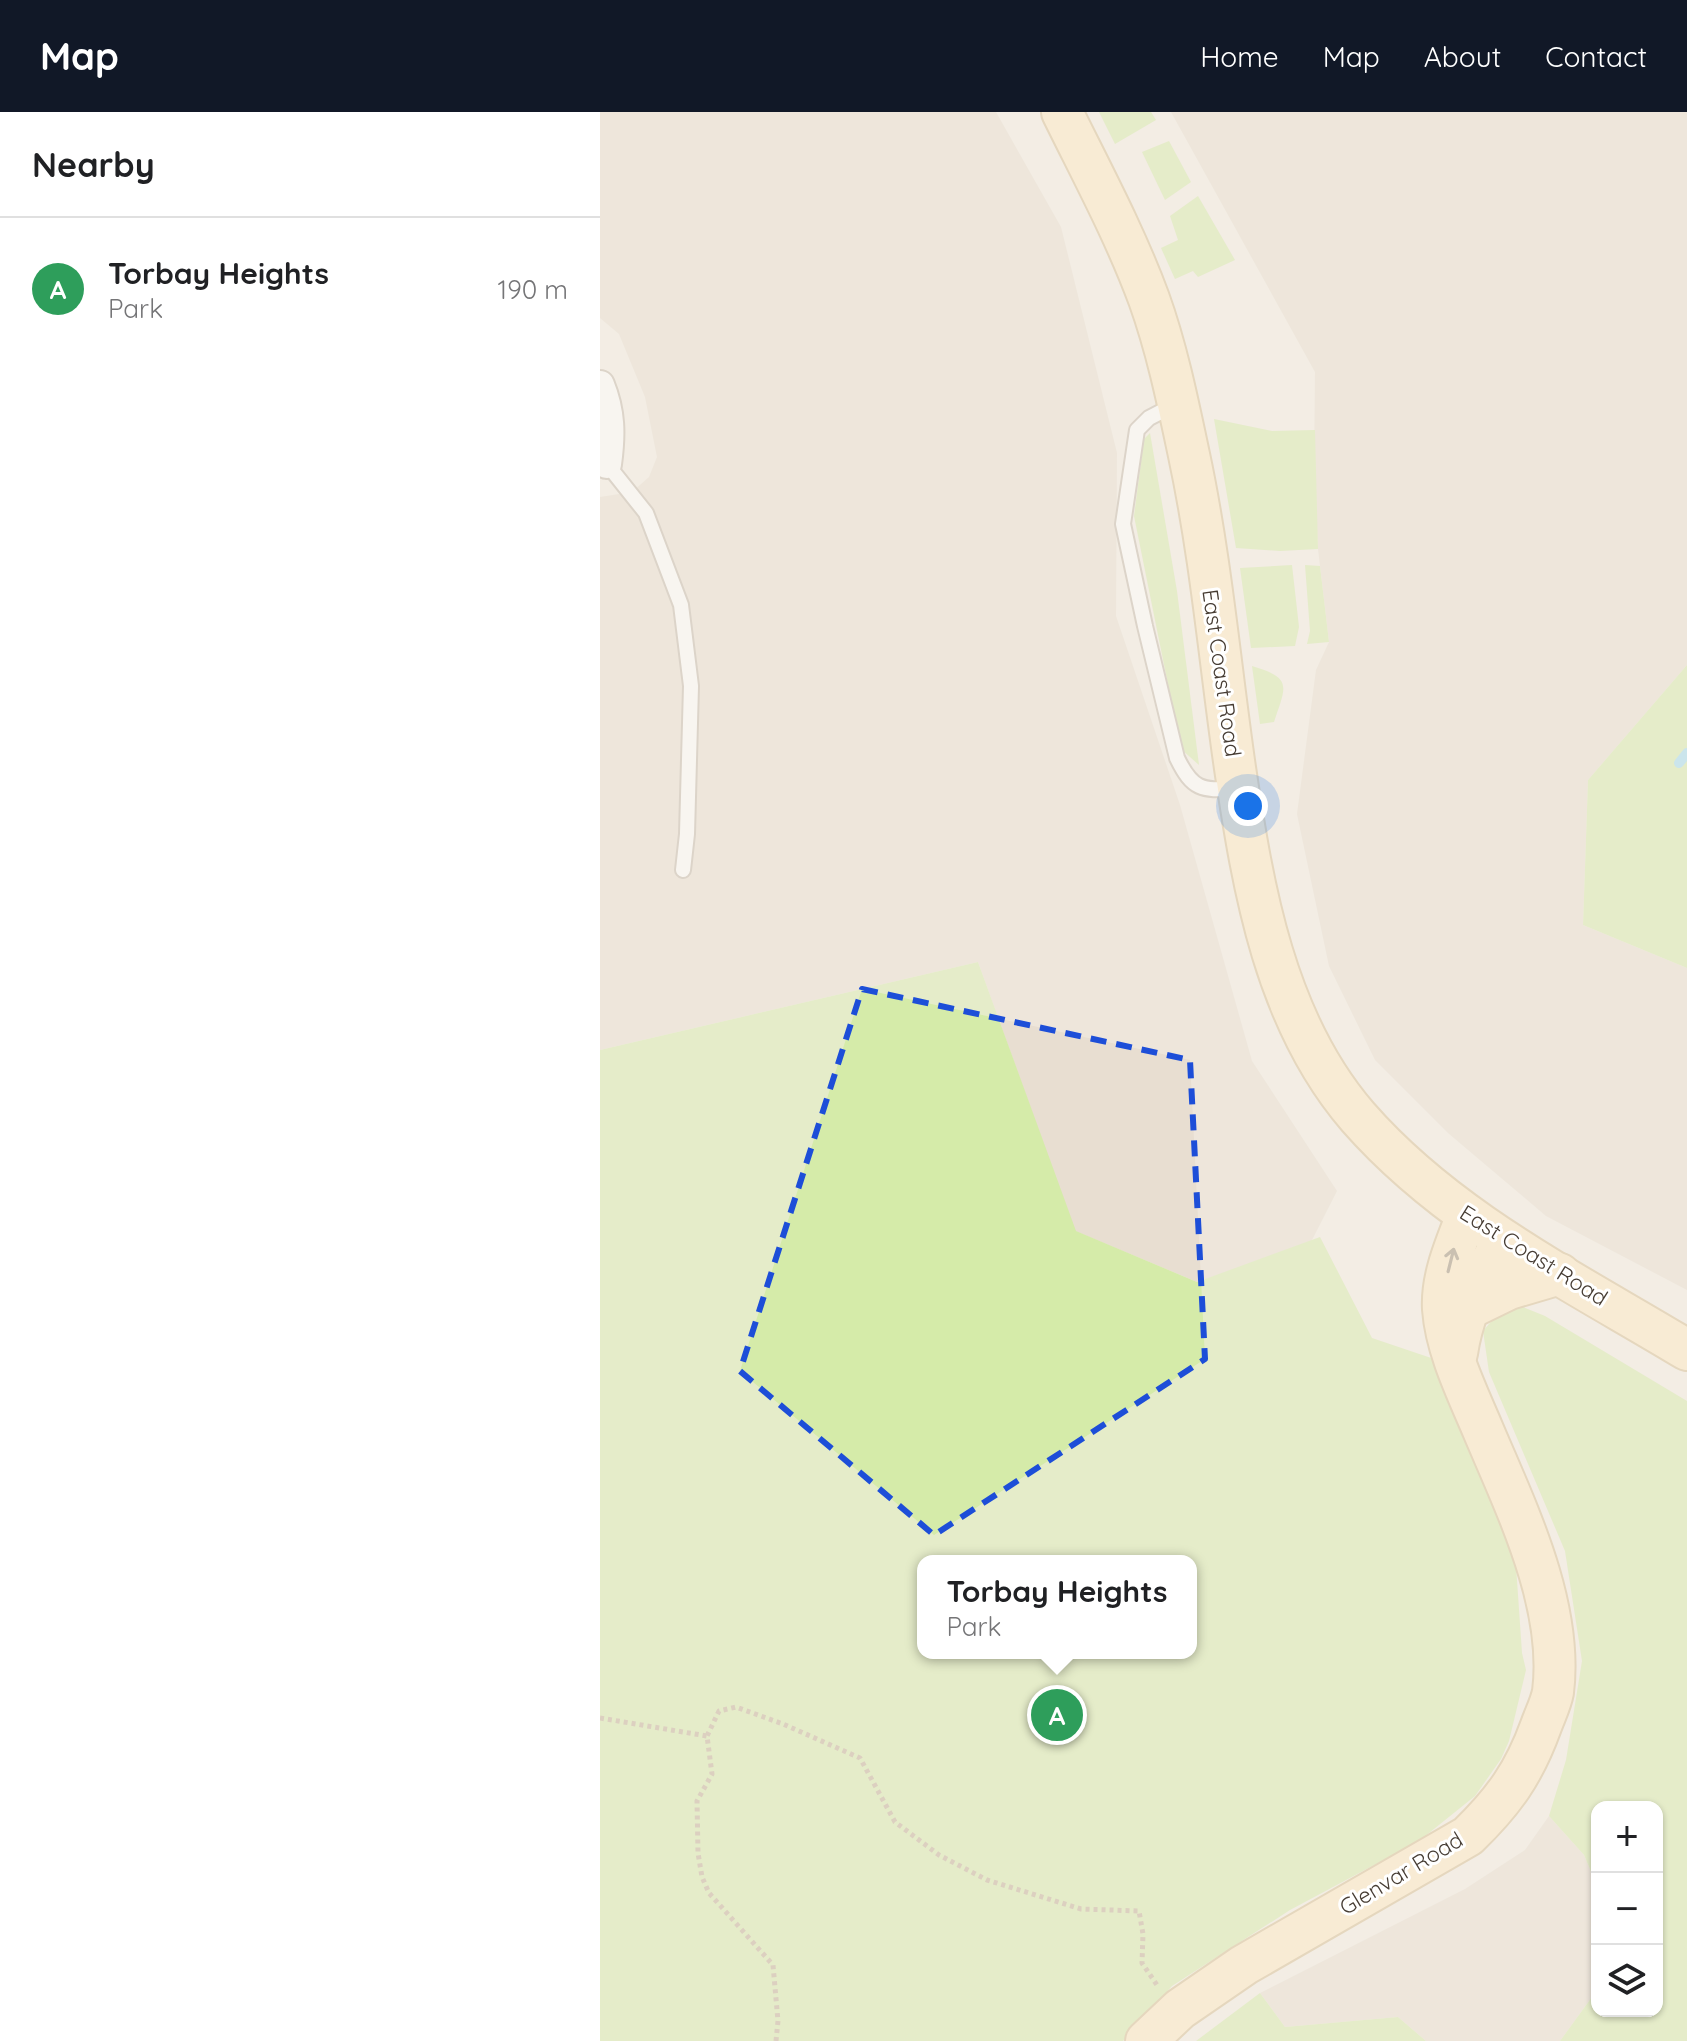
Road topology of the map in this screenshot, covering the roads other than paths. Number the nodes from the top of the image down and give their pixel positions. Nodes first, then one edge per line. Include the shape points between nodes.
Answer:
1 (1062, 112) edge
2 (600, 385) edge
3 (1178, 404) junction
4 (607, 464) joint
5 (1238, 789) junction
6 (683, 870) dead end
7 (1467, 1215) junction
8 (1504, 1241) junction
9 (1560, 1274) junction
10 (1468, 1309) junction
11 (1687, 1350) edge
12 (1455, 1361) junction
13 (1146, 2041) edge

1 - 3 main road, East Coast Road via 1149,300
2 - 4 street via 609,407
3 - 5 main road, East Coast Road via 1202,531
3 - 5 lane via 1137,430 1123,524 1177,758 1199,788
4 - 6 lane via 646,513 681,605 691,686
5 - 7 main road, East Coast Road via 1259,909 1313,1050 1378,1139
7 - 8 main road, East Coast Road
12 -> 7 main road, Glenvar Road via 1443,1298
8 - 9 main road, East Coast Road
8 - 10 main road
9 - 10 main road via 1509,1289
9 - 11 main road, East Coast Road
10 - 12 main road
12 - 13 main road, Glenvar Road via 1530,1543 1548,1609 1552,1693 1521,1774 1468,1836 1244,1965 1180,2009

